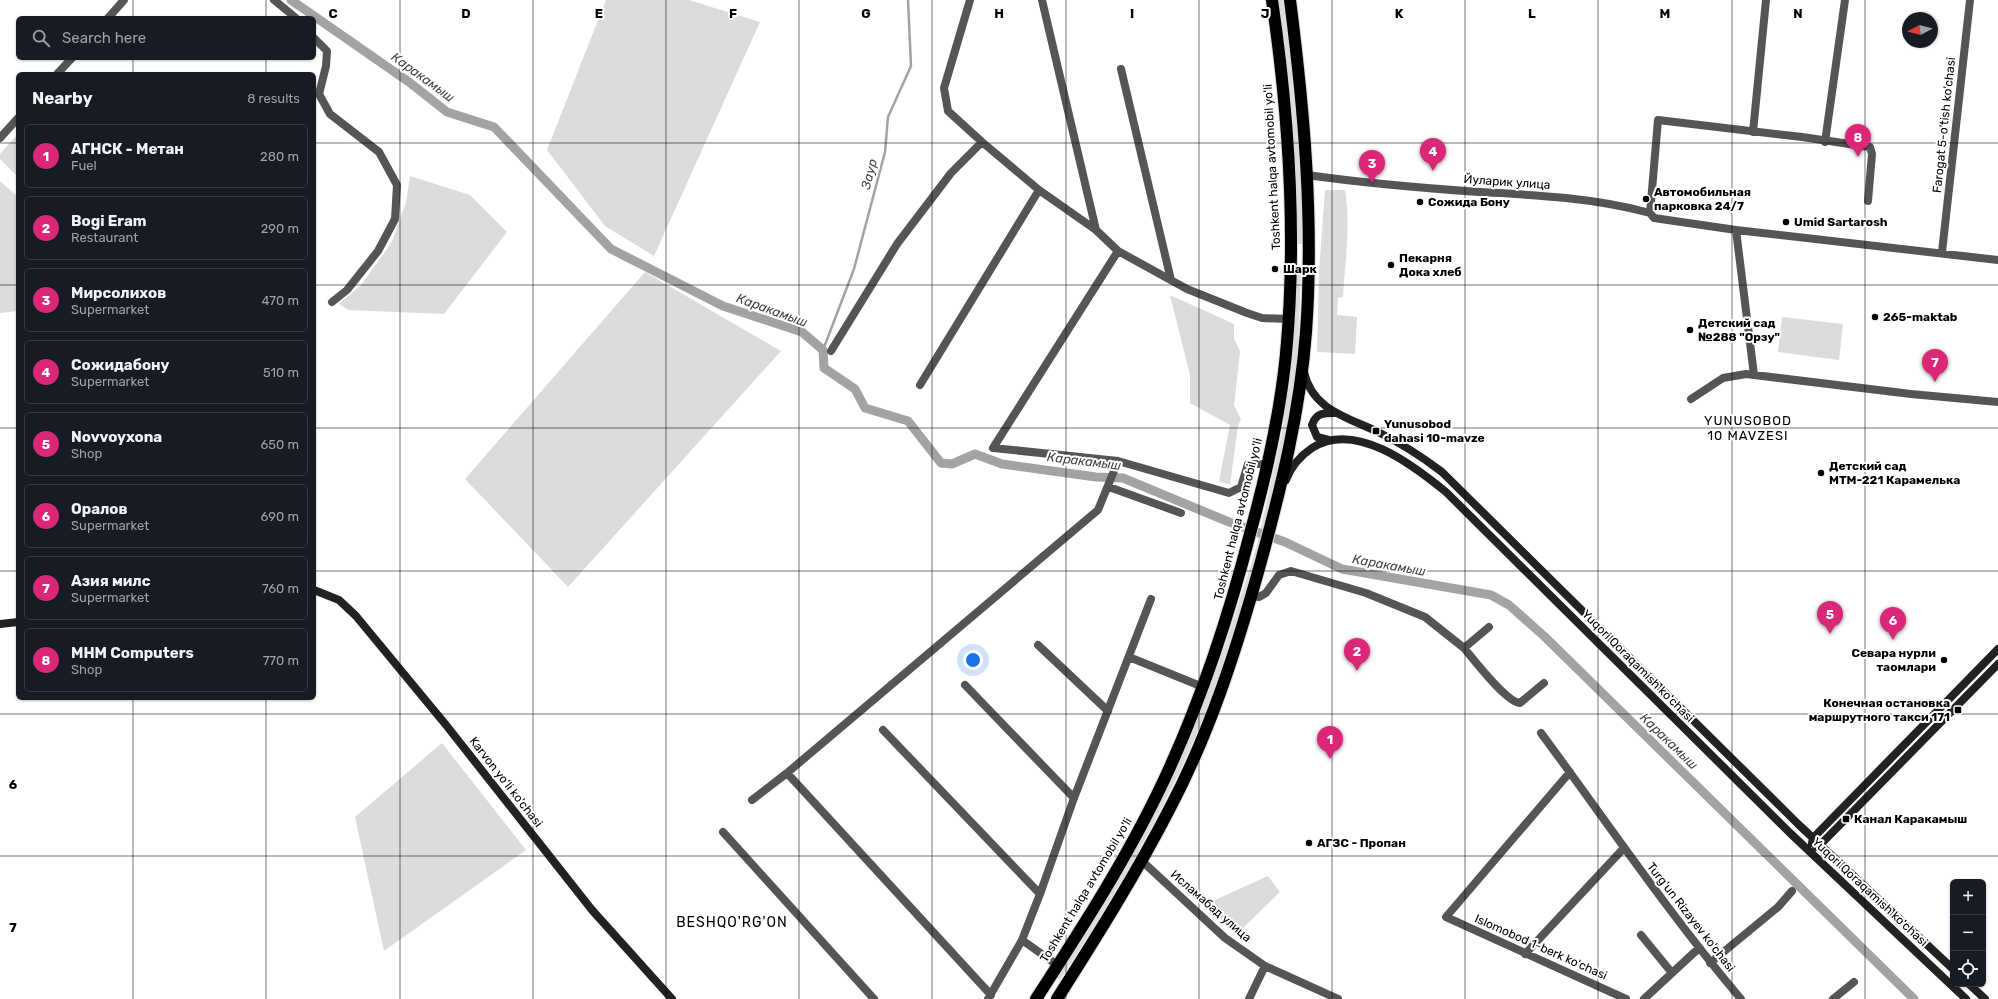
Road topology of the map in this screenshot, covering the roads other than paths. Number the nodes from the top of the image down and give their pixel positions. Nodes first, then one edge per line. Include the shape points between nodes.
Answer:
1 (124, 0) edge
2 (274, 0) edge
3 (970, 0) edge
4 (1042, 0) edge
5 (1272, 0) edge
6 (1290, 0) edge
7 (1766, 0) edge
8 (1845, 0) edge
9 (1970, 0) edge
10 (110, 16) edge
11 (294, 16) edge
12 (316, 40) edge
13 (70, 60) edge
14 (1121, 69) dead end
15 (59, 72) edge
16 (16, 120) edge
17 (1753, 132) junction
18 (0, 138) edge
19 (982, 142) junction
20 (1825, 142) junction
21 (1307, 175) junction
22 (1039, 190) junction
23 (1868, 201) dead end
24 (1650, 214) junction
25 (1096, 230) junction
26 (1736, 230) junction
27 (1118, 251) junction
28 (1942, 252) junction
29 (1290, 256) junction
30 (1308, 256) junction
31 (1998, 260) edge
32 (1171, 280) junction
33 (332, 302) dead end
34 (1288, 319) junction
35 (831, 351) dead end
36 (1302, 365) junction
37 (1754, 375) junction
38 (920, 385) dead end
39 (1691, 399) dead end
40 (1998, 402) edge
41 (1336, 413) junction
42 (1330, 440) junction
43 (1118, 461) junction
44 (1268, 464) junction
45 (1109, 487) junction
46 (1280, 494) junction
47 (1181, 513) dead end
48 (316, 591) edge
49 (1251, 596) junction
50 (1151, 599) dead end
51 (16, 622) edge
52 (0, 624) edge
53 (1489, 627) dead end
54 (1038, 645) dead end
55 (1464, 648) junction
56 (1998, 649) edge
57 (1129, 657) junction
58 (1998, 664) edge
59 (1544, 683) dead end
60 (965, 685) dead end
61 (1203, 687) junction
62 (1108, 712) junction
63 (883, 730) dead end
64 (1541, 733) dead end
65 (1570, 772) junction
66 (787, 773) junction
67 (1074, 798) junction
68 (752, 800) dead end
69 (723, 832) dead end
70 (1813, 838) junction
71 (1820, 845) junction
72 (1623, 849) junction
73 (1808, 851) junction
74 (1142, 861) junction
75 (1792, 891) dead end
76 (1040, 894) junction
77 (1641, 935) dead end
78 (1022, 940) junction
79 (1699, 948) junction
80 (1525, 954) junction
81 (1053, 962) dead end
82 (1710, 963) junction
83 (1264, 966) junction
84 (1950, 966) edge
85 (1672, 973) junction
86 (1854, 982) dead end
87 (1972, 987) edge
88 (1039, 995) edge
89 (989, 997) edge
90 (672, 999) edge
91 (874, 999) edge
92 (1057, 999) edge
93 (1249, 999) edge
94 (1338, 999) edge
95 (1626, 999) edge
96 (1644, 999) edge
97 (1741, 999) edge
98 (1833, 999) edge
99 (1966, 999) edge
100 (1985, 999) edge

1 - 10 street
2 - 11 street
3 - 19 street via 944,88 948,110
4 - 25 street
5 - 29 highway, Toshkent halqa avtomobil yo'li via 1286,132
6 - 21 highway
7 - 17 street
8 - 20 street
9 - 28 street, Farogat 5-o'tish ko'chasi
12 - 33 street via 327,51 319,94 330,114 379,152 397,185 395,219 382,244 347,290
13 - 15 street
14 - 32 street
16 - 18 street
17 - 20 street
17 - 24 street via 1658,120
19 - 22 street
19 - 35 street via 951,173 897,244
20 - 23 street via 1870,148 1872,154
21 - 24 street, Йуларик улица via 1549,196 1616,204
21 - 30 highway
22 - 25 street
22 - 38 street
24 - 26 street, Йуларик улица via 1654,218
25 - 27 street
26 - 28 street
26 - 37 street
27 - 32 street
27 - 43 street via 993,448
28 - 31 street
29 - 30 highway
29 - 34 highway, Toshkent halqa avtomobil yo'li
30 - 36 highway via 1308,303
32 - 34 street via 1262,318
34 - 44 highway, Toshkent halqa avtomobil yo'li via 1282,392
36 - 41 main road, Yuqori Qoraqamish ko'chasi via 1306,381 1315,396 1324,406
36 - 46 highway via 1293,430
37 - 39 street via 1738,374 1723,378
37 - 40 street
41 - 42 main road via 1319,414 1314,418 1312,425 1317,437
41 - 70 main road, Yuqori Qoraqamish ko'chasi via 1392,440 1442,472
42 - 46 main road, Yuqori Qoraqamish ko'chasi via 1316,445 1300,458 1287,476
42 - 73 main road, Yuqori Qoraqamish ko'chasi via 1351,439 1375,447 1417,469 1446,492
43 - 44 street via 1229,494 1241,487 1248,464
43 - 45 street
44 - 61 highway, Toshkent halqa avtomobil yo'li via 1248,544
45 - 47 street
45 - 66 street via 1098,510
46 - 49 highway
48 - 90 main road, Karvon yo‘li ko'chasi via 339,600 356,616 592,910
49 - 55 street via 1259,597 1266,593 1279,575 1291,571 1366,594 1425,617
49 - 74 highway via 1232,659 1204,732 1171,807
50 - 57 street
51 - 52 main road
53 - 55 street
54 - 62 street
55 - 59 street via 1499,689 1515,702 1520,702
56 - 70 main road
57 - 61 street
57 - 62 street
58 - 71 main road
60 - 67 street
61 - 88 highway, Toshkent halqa avtomobil yo'li via 1167,774 1136,836
62 - 67 street
63 - 76 street
64 - 65 street, Turg'un Rizayev ko'chasi
65 - 72 street, Turg'un Rizayev ko'chasi
65 - 80 street, Islomobod 1-berk ko'chasi via 1446,917
66 - 68 street
66 - 89 street
67 - 76 street
69 - 91 street
70 - 71 main road, Yuqori Qoraqamish ko'chasi
70 - 73 main road
71 - 73 main road
71 - 84 main road, Yuqori Qoraqamish ko'chasi
72 - 79 street, Turg'un Rizayev ko'chasi
72 - 80 street
73 - 99 main road, Yuqori Qoraqamish ko'chasi
74 - 83 street, Исламабад улица via 1225,938
74 - 92 highway
75 - 82 street via 1778,906
76 - 78 street
77 - 85 street
78 - 81 street
78 - 89 street
79 - 82 street, Turg'un Rizayev ko'chasi
79 - 85 street
80 - 95 street, Islomobod 1-berk ko'chasi
82 - 97 street, Turg'un Rizayev ko'chasi
83 - 93 street
83 - 94 street, Исламабад улица
85 - 96 street
86 - 98 street
87 - 100 main road
88 - 92 highway

